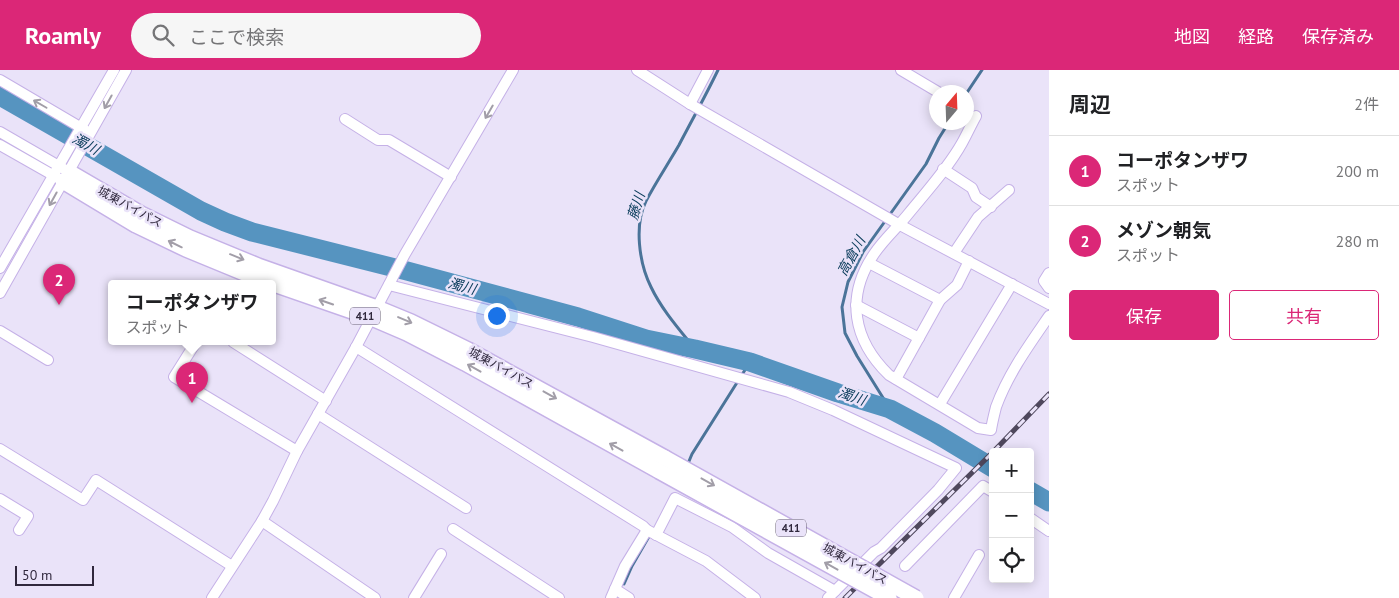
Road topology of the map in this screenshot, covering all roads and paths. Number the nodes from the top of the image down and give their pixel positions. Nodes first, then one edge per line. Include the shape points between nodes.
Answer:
1 (114, 70) edge
2 (126, 70) edge
3 (513, 70) edge
4 (637, 70) edge
5 (708, 70) edge
6 (901, 70) edge
7 (0, 80) edge
8 (929, 87) edge
9 (691, 105) junction
10 (976, 116) dead end
11 (345, 119) dead end
12 (81, 127) junction
13 (0, 132) edge
14 (90, 133) junction
15 (0, 145) edge
16 (943, 170) junction
17 (61, 174) junction
18 (450, 177) junction
19 (1009, 190) dead end
20 (991, 206) junction
21 (897, 223) junction
22 (954, 254) junction
23 (969, 261) junction
24 (870, 263) junction
25 (0, 268) edge
26 (1049, 273) edge
27 (1012, 284) junction
28 (389, 285) junction
29 (1049, 288) edge
30 (0, 293) edge
31 (940, 300) junction
32 (1048, 300) edge
33 (856, 305) junction
34 (375, 313) junction
35 (1049, 316) edge
36 (0, 331) edge
37 (919, 338) junction
38 (194, 345) edge
39 (238, 345) edge
40 (356, 348) junction
41 (48, 360) dead end
42 (896, 379) junction
43 (326, 400) junction
44 (940, 404) junction
45 (318, 414) junction
46 (0, 449) edge
47 (297, 451) junction
48 (662, 464) junction
49 (989, 490) edge
50 (0, 499) edge
51 (466, 508) dead end
52 (262, 521) junction
53 (1034, 521) edge
54 (453, 529) dead end
55 (19, 530) dead end
56 (1049, 531) edge
57 (652, 533) junction
58 (441, 554) dead end
59 (979, 555) dead end
60 (232, 566) junction
61 (905, 566) dead end
62 (613, 593) edge
63 (831, 594) edge
64 (957, 597) edge
65 (212, 598) edge
66 (374, 598) edge
67 (414, 598) edge
68 (559, 598) edge
69 (629, 598) edge
70 (755, 598) edge
71 (889, 598) edge
72 (916, 598) edge

1 - 12 street
2 -> 14 street
3 -> 18 street
4 - 9 street
5 - 9 street
6 - 8 street
12 -> 7 street
9 - 21 street
10 - 16 street via 962,144
11 - 18 street via 378,140 390,140
12 - 14 street
12 - 17 street via 67,151
13 - 17 street
14 - 17 street via 77,156
15 - 17 street
16 - 20 street via 972,188 976,197
16 - 21 street
17 - 25 street
17 -> 30 street
17 - 34 highway, 城東バイパス / 411 via 190,238
18 - 28 street
19 - 20 street
20 - 22 street via 978,217
21 - 22 street
21 - 24 street
22 - 23 street
23 - 27 street
23 - 31 street via 957,285
24 - 31 street
24 - 33 street via 859,286
26 - 29 street via 1044,280
27 - 32 street
27 - 44 street
28 - 34 street
28 - 63 street via 593,337 788,392 956,468 907,522
31 - 37 street
33 - 37 street
33 - 42 street via 863,340 882,368
34 - 40 street
34 - 48 highway, 城東バイパス / 411 via 411,322 468,350
35 - 44 street via 1022,356 996,407 990,430 978,428
36 - 41 street
37 - 42 street
38 - 47 street via 174,377
39 - 43 street
40 - 43 street
40 - 57 street
42 - 44 street
43 - 45 street
45 - 47 street
45 - 51 street
46 - 60 street via 83,500 96,480
47 - 52 street
71 -> 48 highway, 城東バイパス / 411, bridge
48 -> 72 highway, 城東バイパス / 411, bridge
49 - 61 street via 983,486
50 - 55 street via 28,516
52 - 60 street
52 - 66 street
53 - 56 street
54 - 68 street
57 - 62 street via 625,566
57 - 63 street via 675,498 732,527
57 - 70 street via 706,561
58 - 67 street
59 - 64 street
60 - 65 street
62 - 69 street

